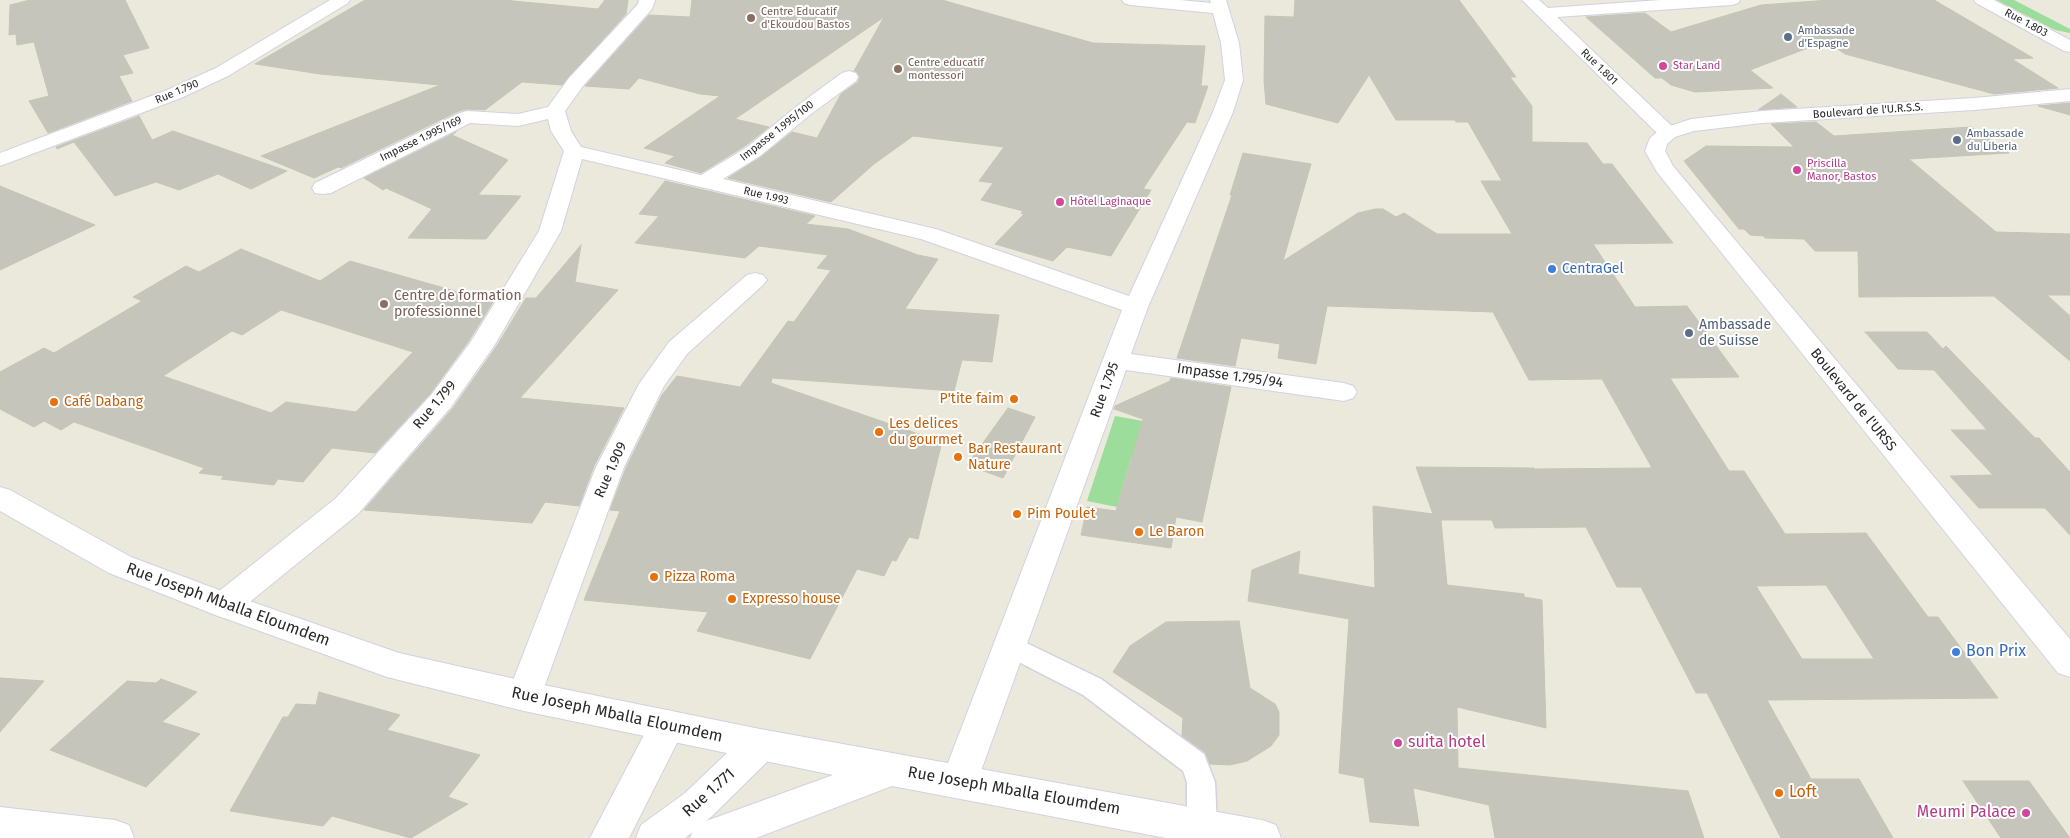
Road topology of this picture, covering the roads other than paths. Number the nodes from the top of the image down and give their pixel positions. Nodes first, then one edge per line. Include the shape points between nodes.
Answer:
1 (342, 0) edge
2 (647, 0) edge
3 (1130, 0) edge
4 (1530, 0) edge
5 (1732, 0) edge
6 (1982, 0) edge
7 (1219, 4) edge
8 (1544, 13) junction
9 (2070, 47) edge
10 (849, 77) dead end
11 (2070, 95) edge
12 (555, 111) junction
13 (1668, 133) junction
14 (574, 151) junction
15 (1, 158) edge
16 (704, 182) junction
17 (322, 188) dead end
18 (755, 280) dead end
19 (1136, 307) junction
20 (1116, 360) junction
21 (1344, 392) dead end
22 (0, 498) edge
23 (224, 606) junction
24 (1010, 646) junction
25 (2070, 663) edge
26 (524, 696) junction
27 (668, 725) junction
28 (760, 745) junction
29 (893, 769) junction
30 (960, 781) junction
31 (0, 826) edge
32 (1202, 826) junction
33 (115, 838) edge
34 (610, 838) edge
35 (655, 838) edge
36 (709, 838) edge
37 (1262, 838) edge

1 - 15 street, Rue 1.790 via 222,72 174,94
2 - 12 street
3 - 7 street
4 - 8 street, Rue 1.801
5 - 8 street
6 - 9 street, Rue 1.803
7 - 19 street, Rue 1.795 via 1230,43 1234,80 1223,112
8 - 13 street, Rue 1.801
10 - 16 street, Impasse 1.995/100 via 754,152
11 - 13 street, Boulevard de l'U.R.S.S. via 1762,118 1691,125
12 - 14 street via 561,131
12 - 17 street, Impasse 1.995/169 via 518,120 467,117
13 - 25 street, Boulevard de l'URSS via 1657,142 1655,151 1664,168
14 - 16 street, Rue 1.993
14 - 23 street, Rue 1.799 via 550,232 481,346 441,401 347,506
16 - 19 street, Rue 1.993 via 928,234
18 - 26 street, Rue 1.909 via 678,348 652,384 610,467
19 - 20 street, Rue 1.795
20 - 21 street, Impasse 1.795/94
20 - 24 street, Rue 1.795
22 - 23 street, Rue Joseph Mballa Eloumdem via 120,564
23 - 26 street, Rue Joseph Mballa Eloumdem via 398,667
24 - 30 street, Rue 1.795
24 - 32 lane via 1092,687 1194,763 1201,782
26 - 27 street, Rue Joseph Mballa Eloumdem
27 - 28 street, Rue Joseph Mballa Eloumdem
27 - 34 street
28 - 29 street, Rue Joseph Mballa Eloumdem
28 - 35 street, Rue 1.771 via 698,805
29 - 30 street, Rue Joseph Mballa Eloumdem
29 - 36 street
30 - 32 street, Rue Joseph Mballa Eloumdem
31 - 33 street
32 - 37 street, Rue Joseph Mballa Eloumdem

